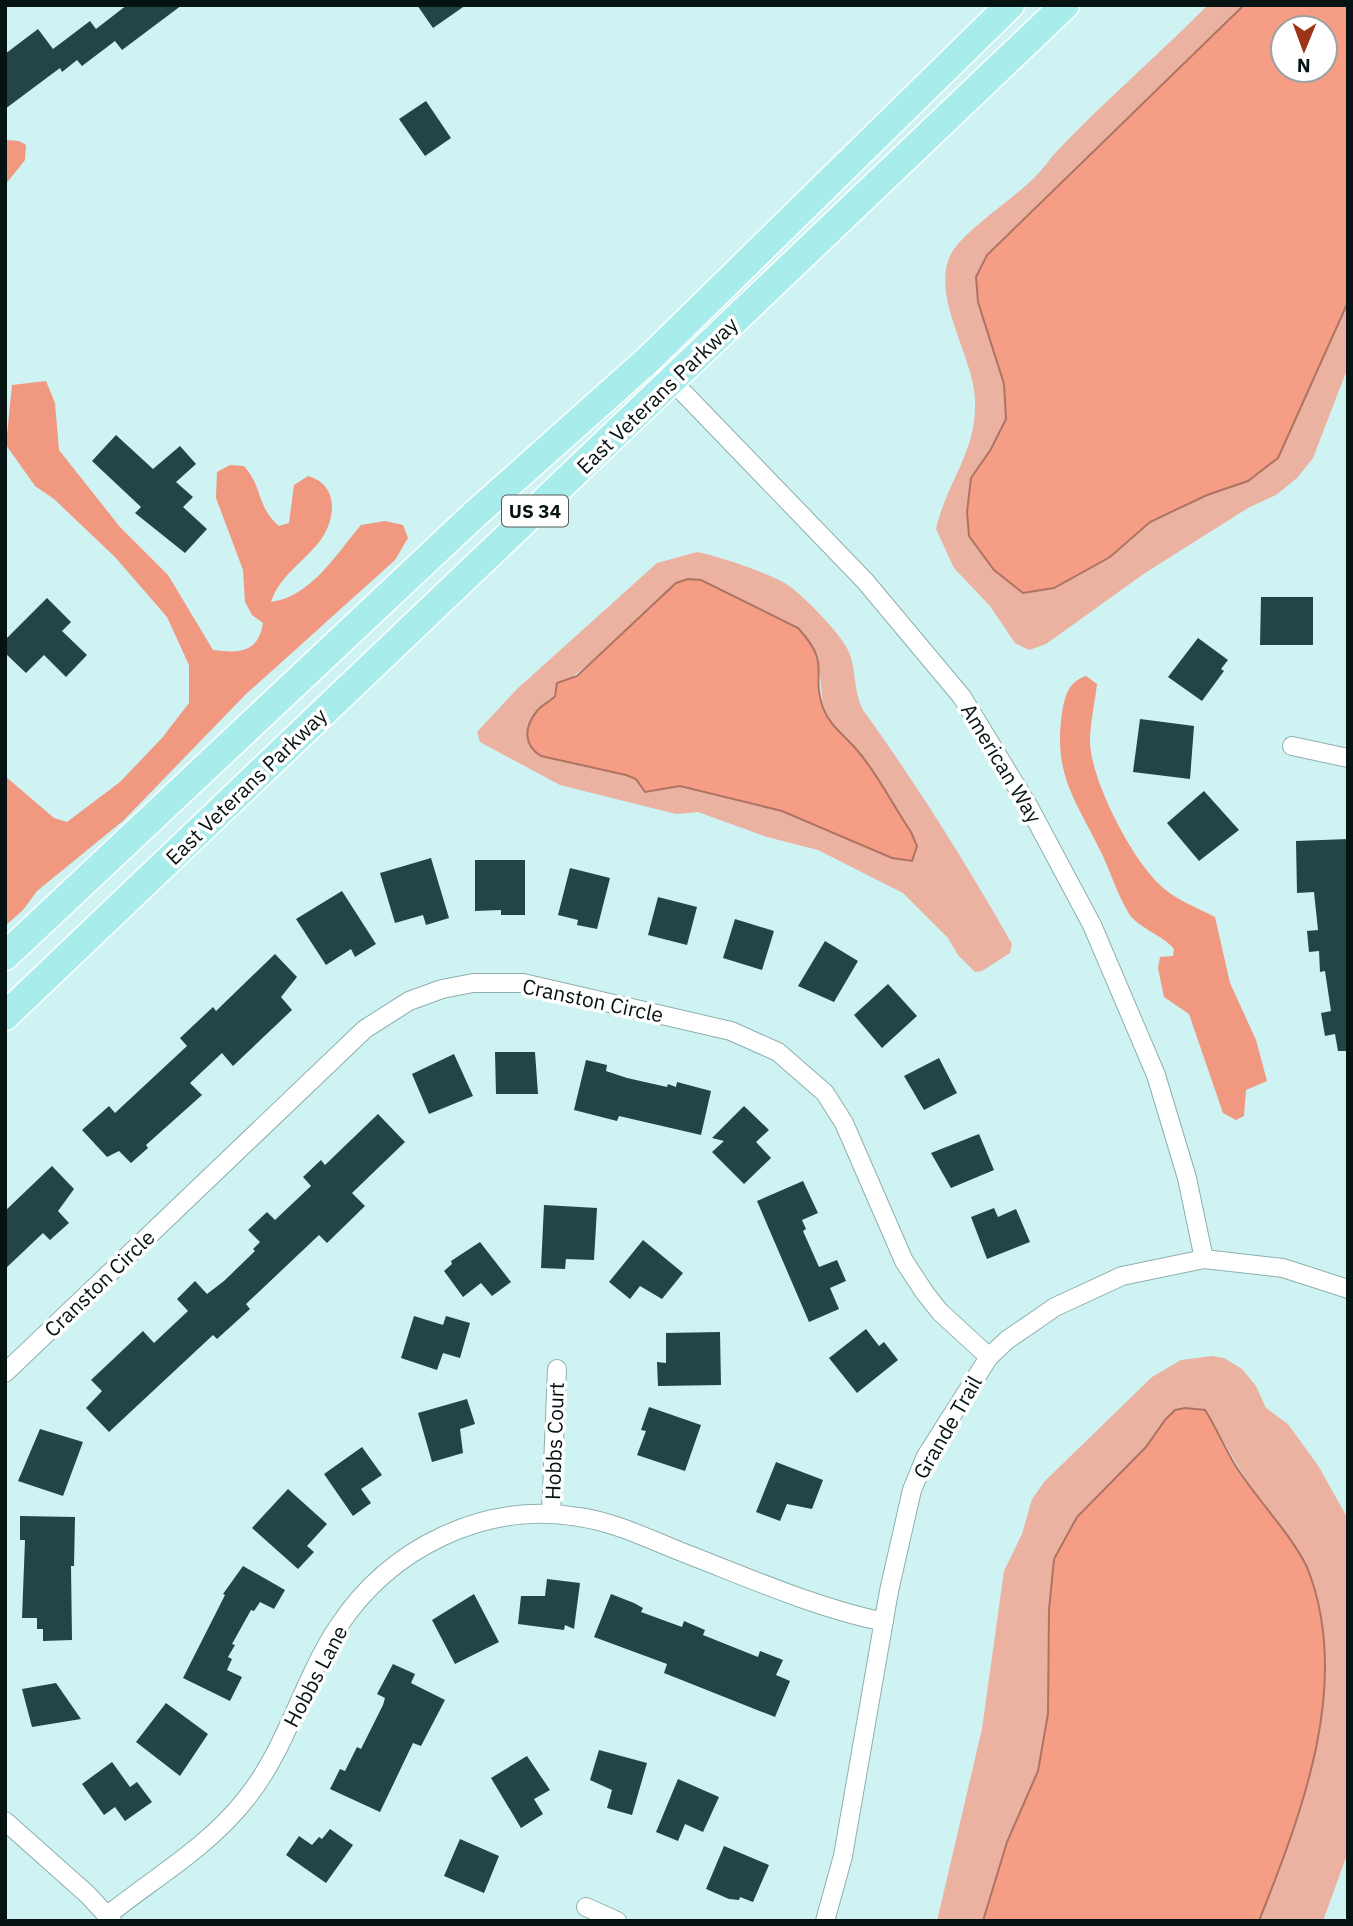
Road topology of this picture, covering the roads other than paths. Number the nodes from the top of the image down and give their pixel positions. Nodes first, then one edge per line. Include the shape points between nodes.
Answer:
1 (1010, 5) edge
2 (1065, 5) edge
3 (650, 358) junction
4 (672, 381) junction
5 (1292, 746) dead end
6 (1348, 758) edge
7 (5, 956) edge
8 (5, 1016) edge
9 (1204, 1259) junction
10 (1348, 1289) edge
11 (989, 1357) junction
12 (557, 1368) dead end
13 (5, 1373) edge
14 (551, 1514) junction
15 (884, 1622) junction
16 (5, 1821) edge
17 (586, 1907) dead end
18 (110, 1918) edge
19 (617, 1921) edge
20 (825, 1921) edge

1 - 3 main road, East Veterans Parkway / US 34
2 - 4 main road, East Veterans Parkway / US 34
3 - 4 street, American Way
3 - 7 main road, East Veterans Parkway / US 34 via 474,515
4 - 8 main road, East Veterans Parkway / US 34
4 - 9 street, American Way via 865,581 962,696 1003,763 1092,925 1156,1075 1187,1178
5 - 6 street
9 - 10 street, Grande Trail via 1283,1268
9 - 11 street, Grande Trail via 1122,1276 1055,1307
11 - 13 street, Cranston Circle via 925,1293 904,1261 844,1123 825,1093 778,1052 731,1031 551,989 523,983 473,983 409,1001 365,1029
11 - 15 street, Grande Trail via 933,1444 912,1490
12 - 14 street, Hobbs Court
14 - 15 street, Hobbs Lane via 610,1525 829,1609
14 - 18 street, Hobbs Lane via 482,1522 454,1531 422,1546 378,1578 338,1627 282,1740 246,1799 202,1844
15 - 20 street, Grande Trail via 847,1833
16 - 18 street
17 - 19 street

